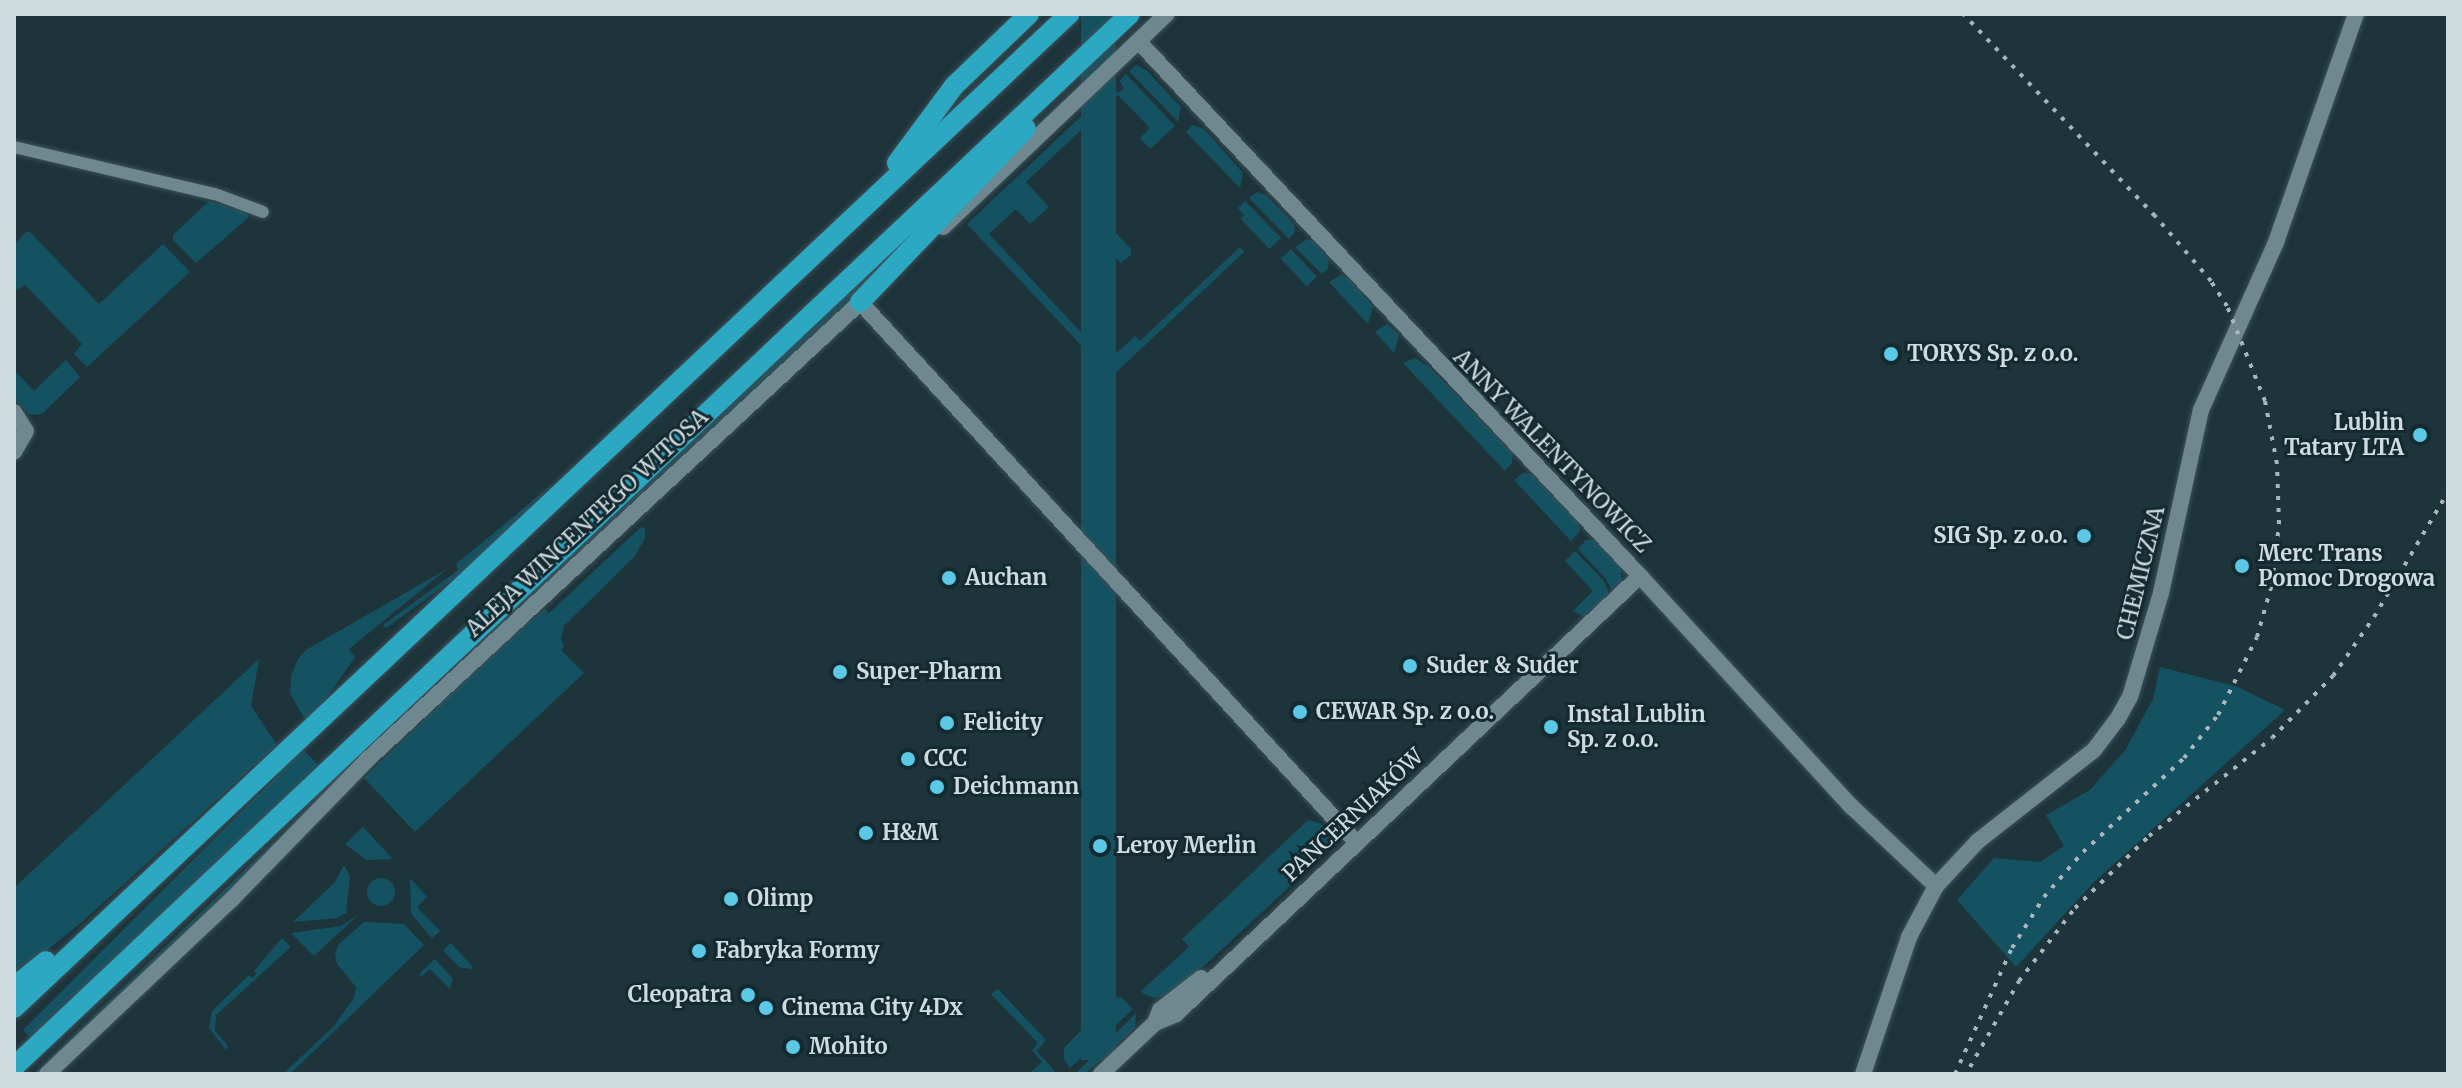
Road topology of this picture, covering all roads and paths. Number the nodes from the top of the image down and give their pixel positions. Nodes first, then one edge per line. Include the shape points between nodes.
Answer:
1 (1029, 14) edge
2 (1069, 14) edge
3 (1130, 14) edge
4 (1167, 14) edge
5 (2356, 14) edge
6 (1140, 43) junction
7 (1070, 71) junction
8 (14, 147) edge
9 (868, 203) junction
10 (263, 212) dead end
11 (860, 302) junction
12 (667, 391) junction
13 (14, 412) edge
14 (14, 452) edge
15 (566, 468) dead end
16 (1640, 576) junction
17 (361, 752) junction
18 (1356, 842) junction
19 (170, 860) junction
20 (1936, 886) junction
21 (193, 898) junction
22 (14, 987) edge
23 (14, 1008) edge
24 (14, 1067) edge
25 (27, 1074) edge
26 (47, 1074) edge
27 (1101, 1074) edge
28 (1863, 1074) edge

1 - 9 main road via 954,86
2 - 9 main road, ALEJA WINCENTEGO WITOSA
3 - 7 main road, ALEJA WINCENTEGO WITOSA
4 - 6 street, ALEJA WINCENTEGO WITOSA
5 - 20 street, CHEMICZNA via 2276,242 2201,410 2161,593 2130,697 2094,750 1978,841
6 - 11 street, ALEJA WINCENTEGO WITOSA
6 - 16 street, ANNY WALENTYNOWICZ
7 - 11 main road via 1016,139
7 - 17 main road, ALEJA WINCENTEGO WITOSA
8 - 10 street via 215,194
9 - 12 main road, ALEJA WINCENTEGO WITOSA
11 - 17 street, ALEJA WINCENTEGO WITOSA
11 - 18 street
12 - 15 main road
12 - 19 main road, ALEJA WINCENTEGO WITOSA
13 - 14 street via 26,431
16 - 18 street, PANCERNIAKÓW
16 - 20 street, ANNY WALENTYNOWICZ via 1851,806
17 - 21 main road, ALEJA WINCENTEGO WITOSA via 310,786
17 - 26 street, ALEJA WINCENTEGO WITOSA via 327,802
18 - 27 street, PANCERNIAKÓW via 1176,1014 1155,1023
19 - 22 main road
19 - 23 main road, ALEJA WINCENTEGO WITOSA
20 - 28 street, CHEMICZNA via 1909,937
21 - 24 main road, ALEJA WINCENTEGO WITOSA
21 - 25 main road via 127,975

